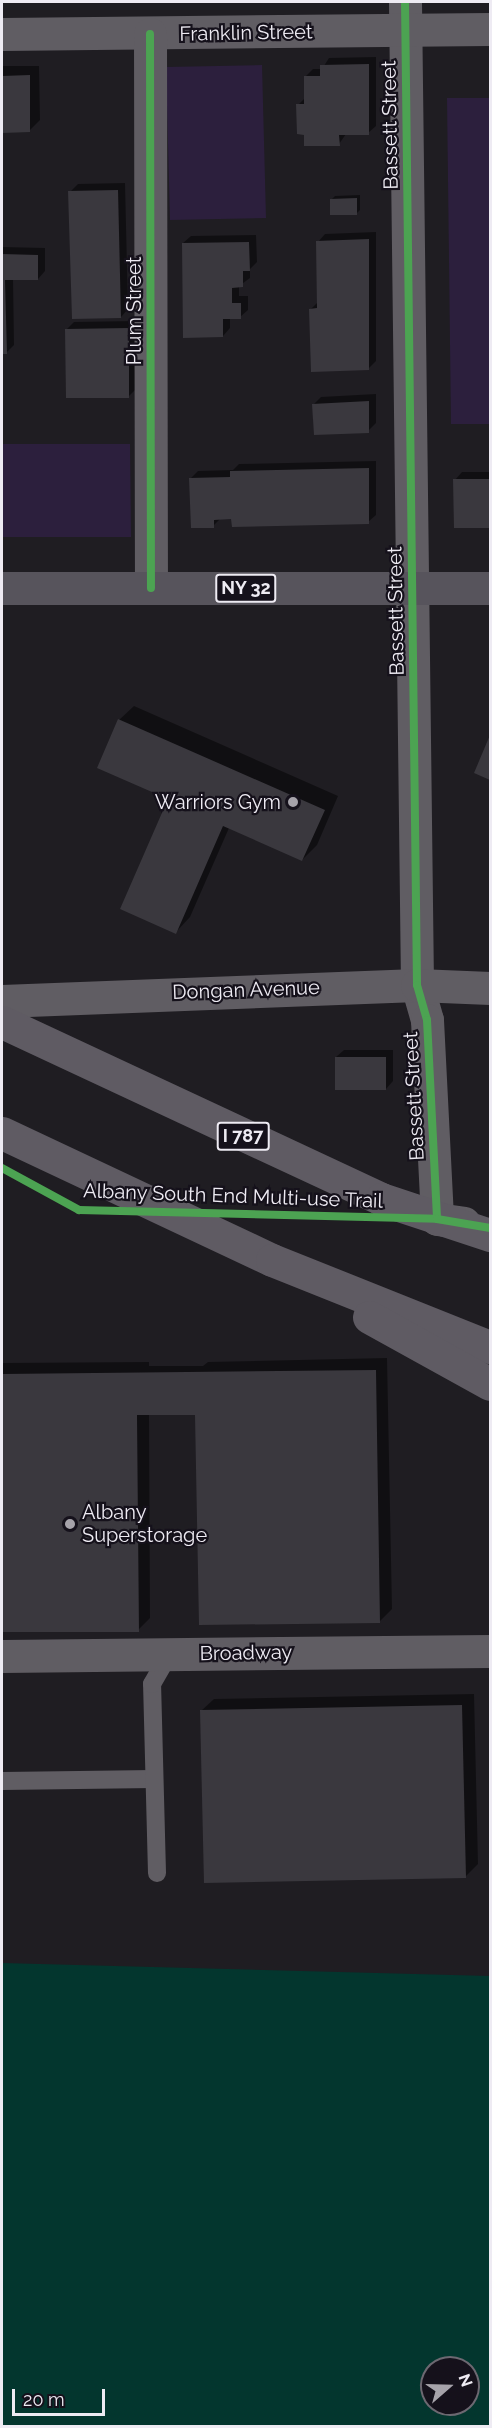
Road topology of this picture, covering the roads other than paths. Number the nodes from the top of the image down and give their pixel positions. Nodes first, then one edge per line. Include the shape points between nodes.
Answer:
1 (405, 16) edge
2 (490, 29) edge
3 (2, 34) edge
4 (150, 34) junction
5 (2, 588) edge
6 (151, 588) junction
7 (490, 588) edge
8 (412, 589) junction
9 (417, 985) junction
10 (490, 988) edge
11 (2, 1001) edge
12 (2, 1022) edge
13 (2, 1133) edge
14 (490, 1228) edge
15 (490, 1235) edge
16 (272, 1260) junction
17 (490, 1347) edge
18 (490, 1384) edge
19 (490, 1650) edge
20 (169, 1654) junction
21 (2, 1656) edge
22 (154, 1779) junction
23 (2, 1781) edge
24 (157, 1873) dead end

1 - 2 street, Franklin Street
1 - 4 street, Franklin Street
1 - 8 street, Bassett Street
3 - 4 street, Franklin Street
4 - 6 street, Plum Street
5 - 6 main road, NY 32
6 - 8 main road, NY 32
7 - 8 main road, NY 32
8 - 9 street, Bassett Street
9 - 10 street, Dongan Avenue
9 - 11 street, Dongan Avenue
9 - 14 street, Bassett Street via 427,1020 437,1219
12 - 15 highway, I 787 via 381,1199
13 - 16 highway
16 - 17 highway
16 - 18 highway via 427,1352
19 - 20 street, Broadway
20 - 21 street, Broadway
20 - 22 lane via 152,1684
22 - 23 lane
22 - 24 lane

